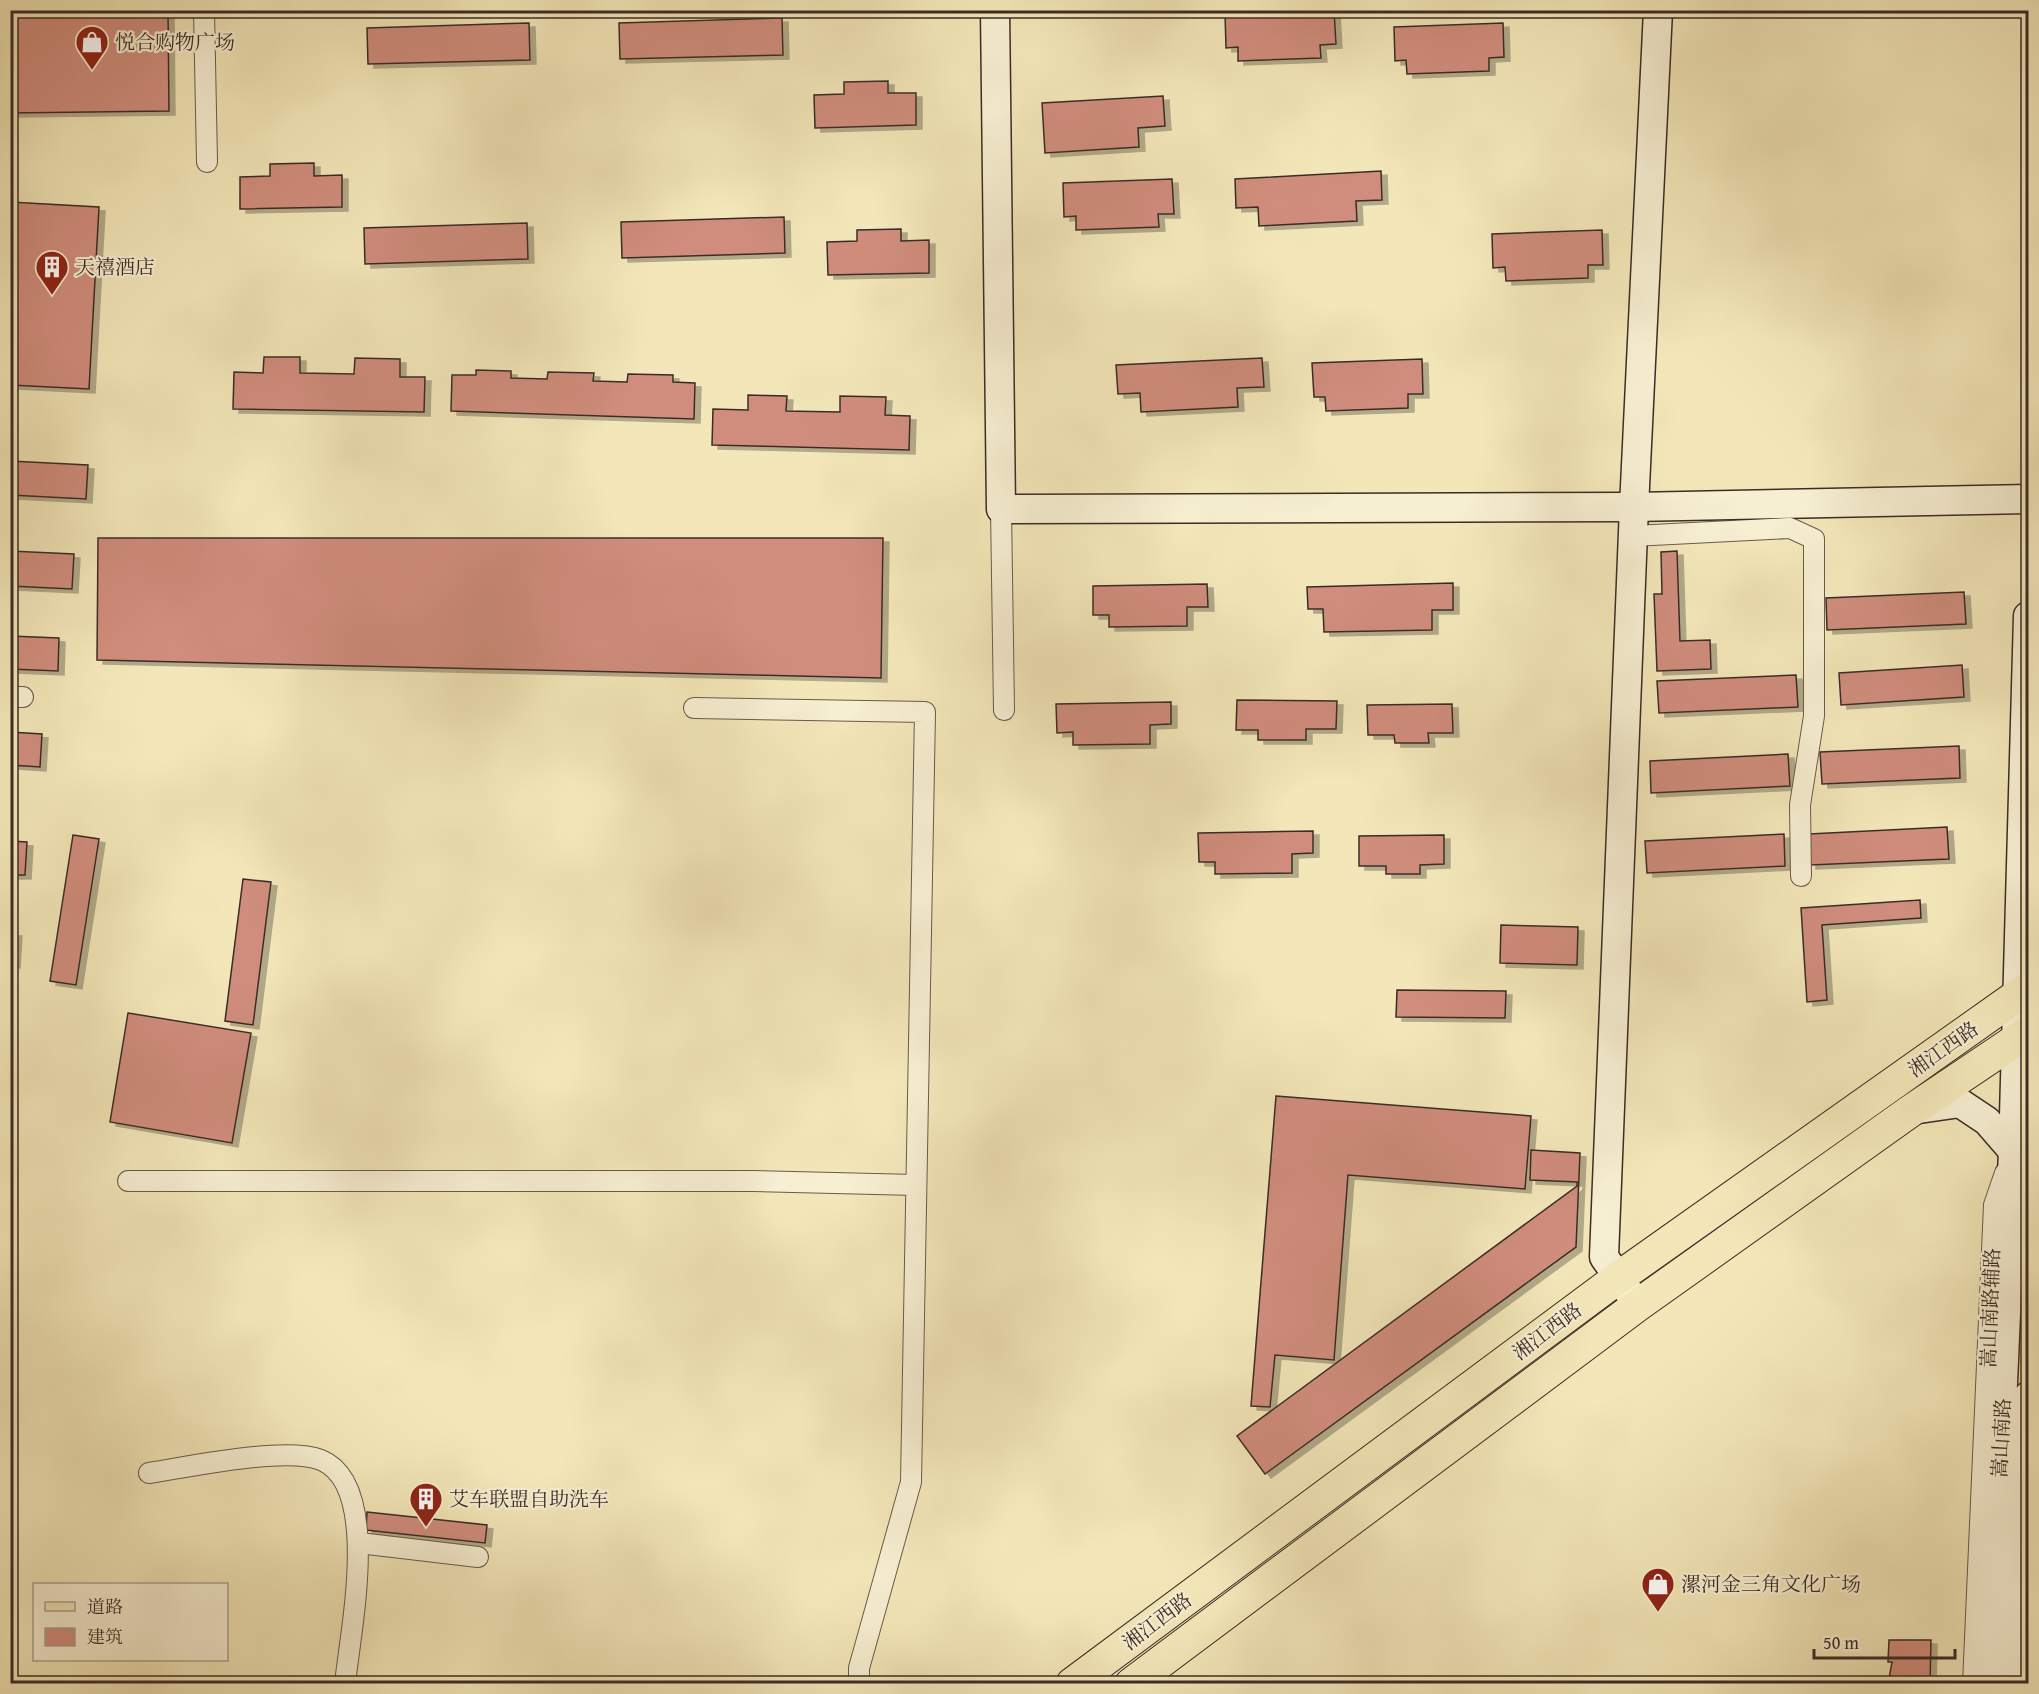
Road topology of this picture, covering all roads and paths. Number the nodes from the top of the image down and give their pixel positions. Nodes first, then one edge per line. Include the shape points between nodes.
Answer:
1 (204, 10) edge
2 (995, 10) edge
3 (1658, 10) edge
4 (207, 162) dead end
5 (2028, 499) edge
6 (1634, 507) junction
7 (1001, 509) junction
8 (1633, 536) junction
9 (2028, 616) edge
10 (694, 708) dead end
11 (1004, 710) dead end
12 (1801, 876) dead end
13 (2024, 991) edge
14 (2022, 1036) edge
15 (1912, 1110) junction
16 (2013, 1151) junction
17 (128, 1181) dead end
18 (916, 1185) junction
19 (1618, 1278) junction
20 (1638, 1305) junction
21 (2028, 1396) edge
22 (2011, 1408) edge
23 (149, 1473) dead end
24 (359, 1543) junction
25 (478, 1557) dead end
26 (345, 1683) edge
27 (859, 1683) edge
28 (1072, 1683) edge
29 (1131, 1683) edge
30 (1973, 1683) edge
31 (1990, 1683) edge
32 (2015, 1683) edge

1 - 4 street
2 - 7 street
3 - 6 street
5 - 6 street
6 - 7 street
6 - 8 street
7 - 11 street
8 - 12 street via 1790,528 1814,539 1814,716 1800,805
8 - 19 street via 1604,1257
9 - 13 street, 嵩山南路
10 - 18 street via 925,712
13 - 14 street, 嵩山南路
13 - 19 main road, 湘江西路
14 - 15 main road, 湘江西路
14 - 16 street, 嵩山南路
15 - 16 street via 1959,1103 1987,1121
15 - 20 main road, 湘江西路
16 - 22 street, 嵩山南路
17 - 18 street via 754,1181
18 - 27 street via 911,1482 859,1668
19 - 20 street
19 - 28 main road, 湘江西路
20 - 29 main road, 湘江西路
21 - 22 street, 嵩山南路
22 - 30 street
22 - 31 street, 嵩山南路
22 - 32 street, 嵩山南路
23 - 24 street via 246,1458 319,1459 343,1477 354,1504
24 - 25 street
24 - 26 street

